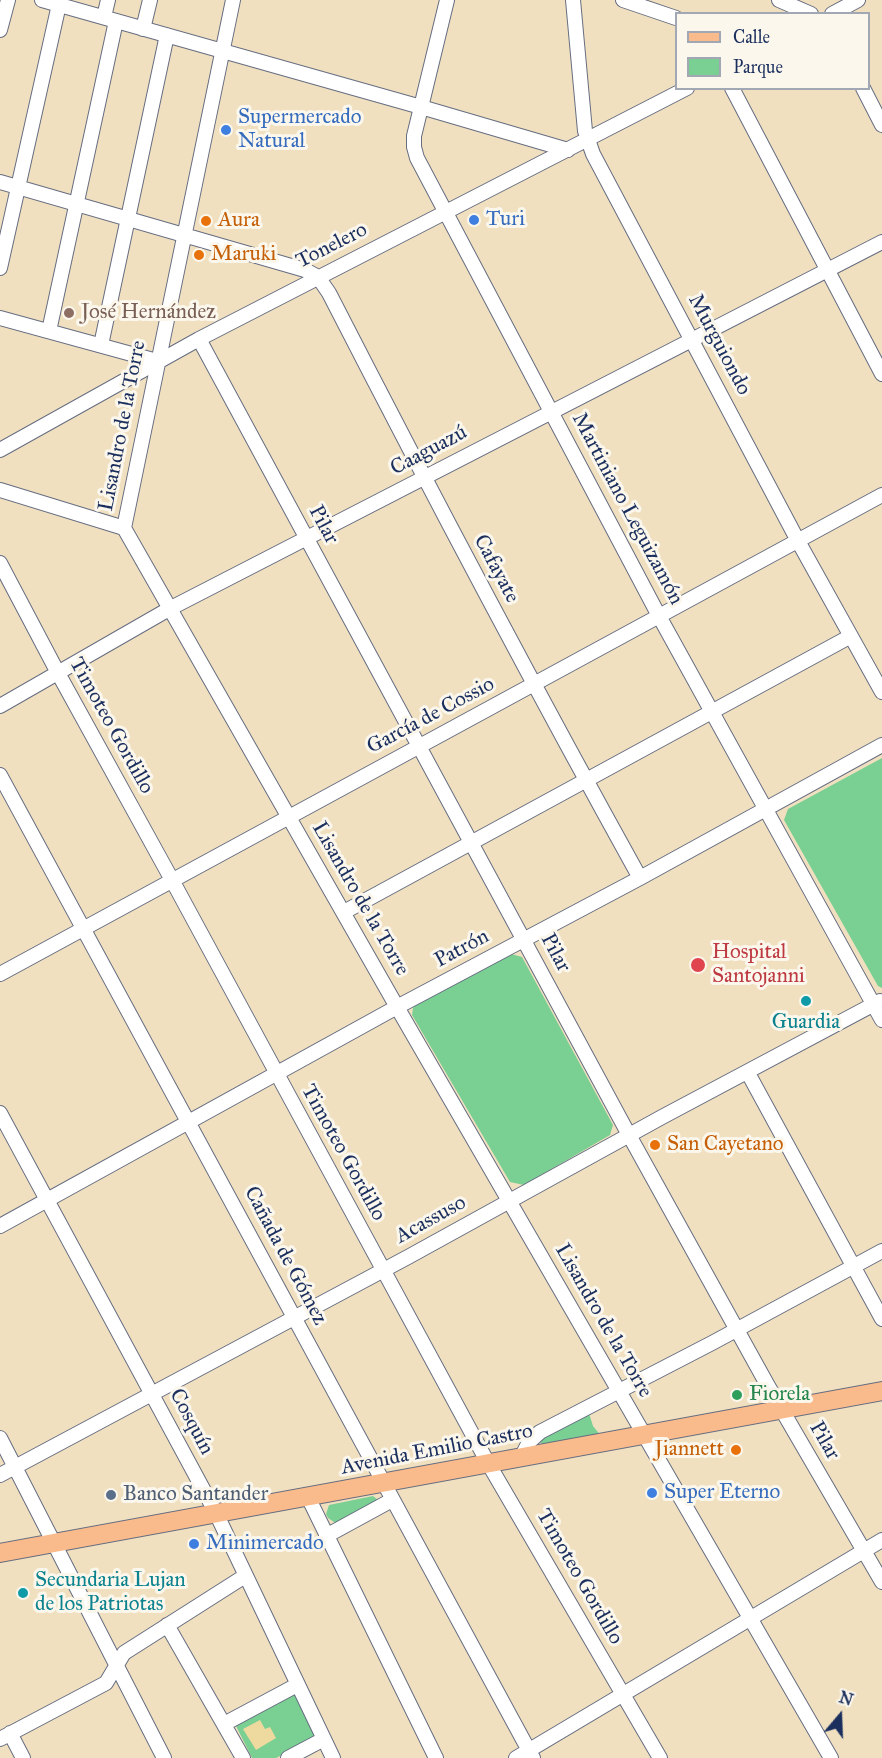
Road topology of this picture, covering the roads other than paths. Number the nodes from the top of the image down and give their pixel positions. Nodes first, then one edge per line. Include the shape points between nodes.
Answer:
1 (8, 0) edge
2 (42, 0) edge
3 (108, 0) edge
4 (150, 0) edge
5 (233, 0) edge
6 (447, 0) edge
7 (573, 0) edge
8 (623, 0) edge
9 (779, 0) edge
10 (858, 0) edge
11 (60, 2) edge
12 (836, 8) edge
13 (806, 12) edge
14 (675, 18) edge
15 (110, 19) junction
16 (143, 28) junction
17 (0, 30) edge
18 (167, 35) junction
19 (222, 51) junction
20 (683, 90) edge
21 (733, 90) edge
22 (863, 90) edge
23 (421, 107) junction
24 (882, 125) edge
25 (587, 140) junction
26 (568, 150) junction
27 (0, 182) edge
28 (18, 187) junction
29 (76, 203) junction
30 (446, 213) junction
31 (127, 218) junction
32 (184, 234) junction
33 (882, 242) edge
34 (0, 268) edge
35 (827, 270) junction
36 (318, 277) junction
37 (0, 318) edge
38 (49, 331) junction
39 (199, 339) junction
40 (692, 340) junction
41 (101, 345) junction
42 (157, 361) junction
43 (882, 374) edge
44 (552, 411) junction
45 (0, 450) edge
46 (424, 478) junction
47 (0, 490) edge
48 (882, 495) edge
49 (124, 528) junction
50 (306, 539) junction
51 (798, 541) junction
52 (0, 562) edge
53 (169, 609) junction
54 (659, 616) junction
55 (851, 636) junction
56 (58, 673) junction
57 (533, 684) junction
58 (882, 692) edge
59 (0, 706) edge
60 (712, 711) junction
61 (882, 745) edge
62 (419, 747) junction
63 (0, 775) edge
64 (585, 779) junction
65 (766, 808) junction
66 (289, 817) junction
67 (472, 844) junction
68 (640, 878) junction
69 (172, 880) junction
70 (345, 912) junction
71 (83, 928) junction
72 (524, 940) junction
73 (0, 974) edge
74 (878, 1002) edge
75 (397, 1008) junction
76 (882, 1020) edge
77 (748, 1073) junction
78 (277, 1074) junction
79 (0, 1113) edge
80 (189, 1122) junction
81 (629, 1135) junction
82 (48, 1200) junction
83 (509, 1200) junction
84 (0, 1226) edge
85 (882, 1251) edge
86 (853, 1266) junction
87 (383, 1269) junction
88 (294, 1317) junction
89 (882, 1319) edge
90 (737, 1329) junction
91 (619, 1391) junction
92 (882, 1391) edge
93 (153, 1394) junction
94 (782, 1410) junction
95 (645, 1436) junction
96 (0, 1438) edge
97 (521, 1458) junction
98 (488, 1463) junction
99 (15, 1467) junction
100 (0, 1475) edge
101 (388, 1492) junction
102 (308, 1497) junction
103 (216, 1513) junction
104 (326, 1536) junction
105 (882, 1540) edge
106 (54, 1543) junction
107 (863, 1551) junction
108 (0, 1553) edge
109 (245, 1576) junction
110 (882, 1582) edge
111 (750, 1619) junction
112 (167, 1625) junction
113 (116, 1665) junction
114 (297, 1685) junction
115 (623, 1694) junction
116 (224, 1724) junction
117 (5, 1736) edge
118 (324, 1738) junction
119 (531, 1754) edge
120 (24, 1758) edge
121 (165, 1758) edge
122 (243, 1758) edge
123 (288, 1758) edge
124 (333, 1758) edge
125 (436, 1758) edge
126 (516, 1758) edge
127 (660, 1758) edge
128 (831, 1758) edge

1 - 17 street
2 - 11 street
3 - 15 street
4 - 16 street
5 - 19 street, Lisandro de la Torre
6 - 23 street, Martiniano Leguizamón
7 - 25 street, Murguiondo
8 - 14 street
9 - 13 street
10 - 12 street
11 - 15 street
11 - 28 street
15 - 16 street
15 - 29 street
16 - 18 street
18 - 19 street
18 - 31 street
19 - 23 street
19 - 32 street, Lisandro de la Torre
20 - 25 street, Tonelero
21 - 35 street
22 - 24 street
23 - 26 street
23 - 30 street, Martiniano Leguizamón via 414,147
25 - 26 street, Tonelero
25 - 40 street, Murguiondo
26 - 30 street, Tonelero
27 - 28 street
28 - 29 street
28 - 34 street
29 - 31 street
29 - 38 street
30 - 36 street, Tonelero
30 - 44 street, Martiniano Leguizamón
31 - 32 street
31 - 41 street
32 - 36 street
32 - 42 street, Lisandro de la Torre
33 - 35 street, Caaguazú
35 - 40 street, Caaguazú
35 - 43 street
36 - 39 street, Tonelero
36 - 46 street, Cafayate
37 - 38 street
38 - 41 street
39 - 42 street, Tonelero
39 - 50 street, Pilar
40 - 44 street, Caaguazú
40 - 51 street, Murguiondo
41 - 42 street
42 - 45 street, Tonelero
42 - 49 street, Lisandro de la Torre
44 - 46 street, Caaguazú
44 - 54 street, Martiniano Leguizamón
46 - 50 street, Caaguazú
46 - 57 street, Cafayate
47 - 49 street
48 - 51 street, García de Cossio
49 - 53 street, Lisandro de la Torre
50 - 53 street, Caaguazú
50 - 62 street, Pilar
51 - 54 street, García de Cossio
51 - 55 street, Murguiondo
52 - 56 street, Timoteo Gordillo
53 - 56 street, Caaguazú
53 - 66 street, Lisandro de la Torre
54 - 57 street, García de Cossio
54 - 60 street, Martiniano Leguizamón
55 - 58 street, Murguiondo
55 - 60 street
56 - 59 street, Caaguazú
56 - 69 street, Timoteo Gordillo
57 - 62 street, García de Cossio
57 - 64 street, Cafayate
60 - 64 street
60 - 65 street, Martiniano Leguizamón
61 - 65 street, Patrón
62 - 66 street, García de Cossio
62 - 67 street, Pilar
63 - 71 street, Cañada de Gómez
64 - 67 street
64 - 68 street, Cafayate
65 - 68 street, Patrón
65 - 74 street, Martiniano Leguizamón
66 - 69 street, García de Cossio
66 - 70 street, Lisandro de la Torre
67 - 70 street
67 - 72 street, Pilar
68 - 72 street, Patrón
69 - 71 street, García de Cossio
69 - 78 street, Timoteo Gordillo
70 - 75 street, Lisandro de la Torre
71 - 73 street, García de Cossio
71 - 80 street, Cañada de Gómez
72 - 75 street, Patrón
72 - 81 street, Pilar
74 - 76 street, Martiniano Leguizamón
74 - 77 street, Acassuso
75 - 78 street, Patrón
75 - 83 street, Lisandro de la Torre
77 - 81 street, Acassuso
77 - 86 street
78 - 80 street, Patrón
78 - 87 street, Timoteo Gordillo
79 - 82 street, Cosquín
80 - 82 street, Patrón
80 - 88 street, Cañada de Gómez
81 - 83 street, Acassuso
81 - 90 street, Pilar
82 - 84 street, Patrón
82 - 93 street, Cosquín
83 - 87 street, Acassuso
83 - 91 street, Lisandro de la Torre
85 - 86 street
86 - 89 street
86 - 90 street
87 - 88 street, Acassuso
87 - 98 street, Timoteo Gordillo
88 - 93 street, Acassuso
88 - 101 street, Cañada de Gómez
90 - 91 street
90 - 94 street, Pilar
91 - 95 street, Lisandro de la Torre
91 - 97 street via 540,1432
92 - 94 main road, Avenida Emilio Castro
93 - 99 street, Acassuso
93 - 103 street, Cosquín
94 - 95 main road, Avenida Emilio Castro
94 - 107 street, Pilar
95 - 97 main road, Avenida Emilio Castro
95 - 111 street, Lisandro de la Torre
96 - 99 street
97 - 98 main road, Avenida Emilio Castro
98 - 101 main road, Avenida Emilio Castro
98 - 115 street, Timoteo Gordillo
99 - 100 street, Acassuso
99 - 106 street
101 - 102 main road, Avenida Emilio Castro
101 - 104 street
101 - 119 street, Cañada de Gómez
102 - 103 main road, Avenida Emilio Castro
102 - 104 street
103 - 106 main road, Avenida Emilio Castro
103 - 109 street, Cosquín
104 - 125 street
105 - 107 street
106 - 108 main road, Avenida Emilio Castro
106 - 113 street
107 - 110 street, Pilar
107 - 111 street
109 - 112 street
109 - 114 street, Cosquín
111 - 115 street
111 - 128 street, Lisandro de la Torre
112 - 113 street via 124,1653
112 - 116 street
113 - 117 street via 106,1683
113 - 121 street
114 - 116 street
114 - 118 street, Cosquín
115 - 119 street
115 - 127 street, Timoteo Gordillo
116 - 122 street
117 - 120 street
118 - 123 street
118 - 124 street, Cosquín
119 - 126 street

